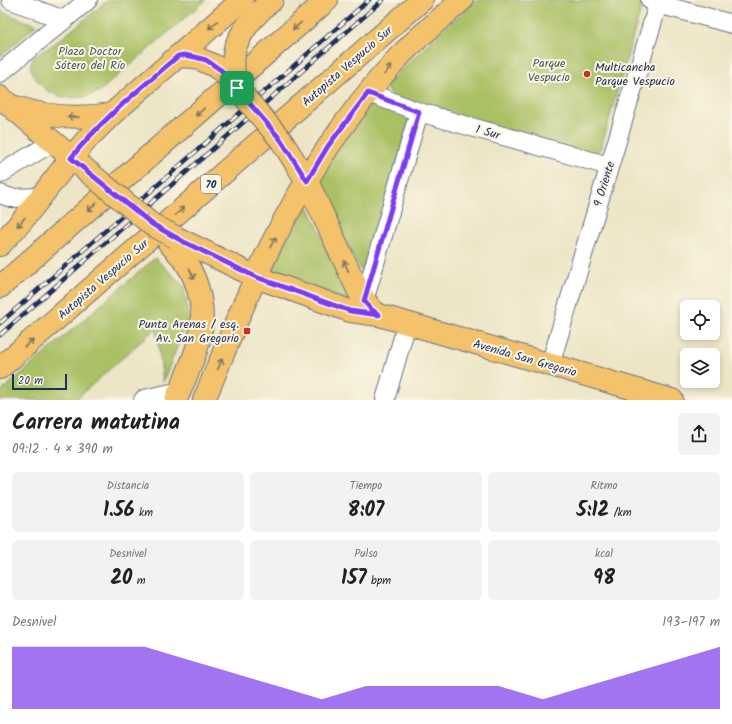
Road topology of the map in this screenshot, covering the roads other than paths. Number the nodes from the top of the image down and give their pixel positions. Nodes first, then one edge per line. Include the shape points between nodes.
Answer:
1 (11, 0) edge
2 (88, 0) edge
3 (242, 0) edge
4 (272, 0) edge
5 (327, 0) edge
6 (422, 0) edge
7 (462, 0) edge
8 (654, 2) edge
9 (64, 20) junction
10 (732, 24) edge
11 (178, 56) junction
12 (0, 73) edge
13 (237, 88) junction
14 (368, 93) junction
15 (4, 101) edge
16 (419, 112) junction
17 (112, 114) junction
18 (52, 142) junction
19 (71, 158) junction
20 (609, 166) junction
21 (0, 174) edge
22 (307, 181) junction
23 (0, 194) edge
24 (41, 197) junction
25 (172, 240) junction
26 (0, 246) edge
27 (256, 277) junction
28 (0, 287) edge
29 (371, 308) junction
30 (407, 323) junction
31 (550, 365) junction
32 (0, 368) edge
33 (178, 395) edge
34 (143, 400) edge
35 (204, 400) edge
36 (385, 400) edge
37 (672, 400) edge

1 - 9 street
2 - 9 street
3 -> 11 main road
4 - 13 main road, bridge via 249,23 235,48 233,64
5 -> 28 main road
32 -> 6 main road, Autopista Vespucio Sur / 70
14 -> 7 main road via 430,27
8 - 10 street
8 - 20 street, 9 Oriente
9 - 12 street
11 - 13 main road, bridge via 195,57 215,66
11 - 17 main road
13 - 22 main road, bridge via 281,140
14 - 16 street, 1 Sur
14 - 22 main road via 328,146
17 -> 15 main road via 59,117
15 - 18 main road
16 - 20 street, 1 Sur
16 - 29 street
17 - 19 main road
18 - 19 main road
18 - 21 street
19 - 24 main road
19 - 25 main road, bridge
20 - 31 street, 9 Oriente
27 -> 22 main road via 280,227
29 -> 22 main road via 359,292
23 - 24 street via 11,198
24 -> 26 main road
25 - 27 main road, Avenida San Gregorio
25 -> 33 main road via 195,281 202,309 200,338
27 - 29 main road, Avenida San Gregorio via 358,313
35 -> 27 main road
29 - 30 main road, Avenida San Gregorio
30 - 31 main road, Avenida San Gregorio
30 - 36 street
31 - 37 main road, Avenida San Gregorio
33 - 34 street

